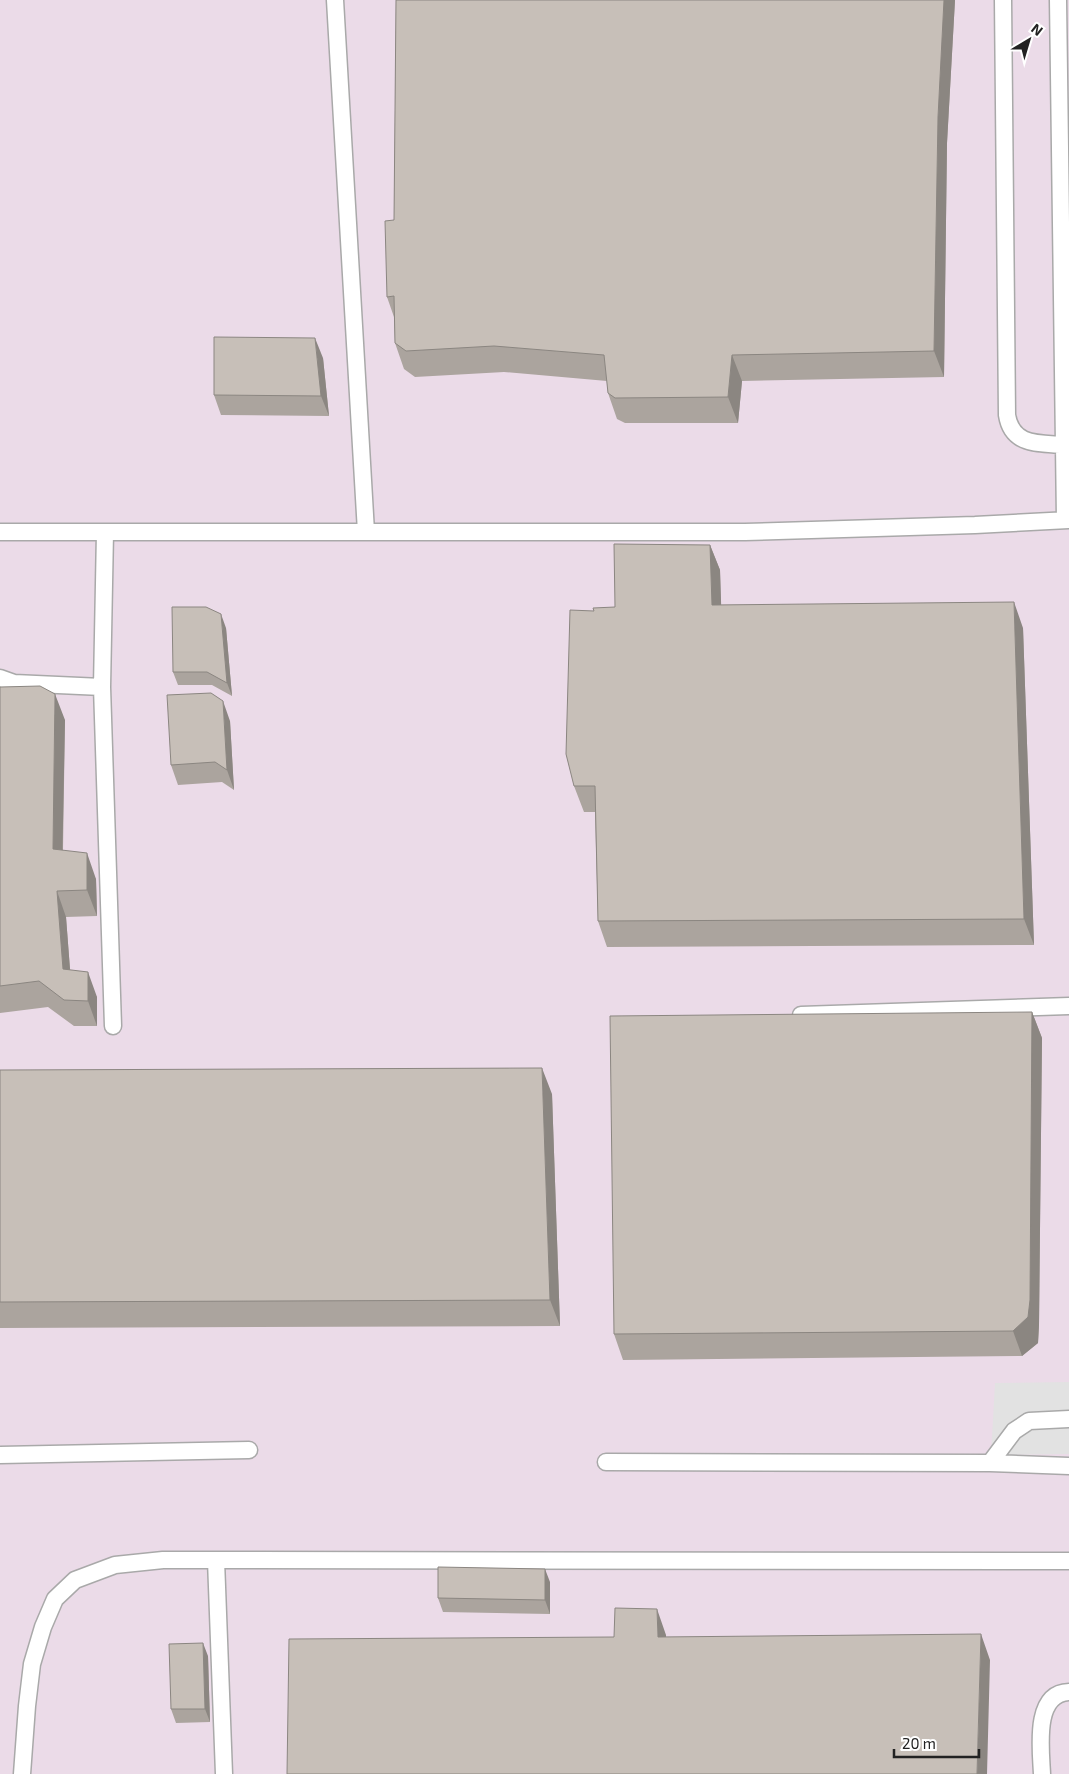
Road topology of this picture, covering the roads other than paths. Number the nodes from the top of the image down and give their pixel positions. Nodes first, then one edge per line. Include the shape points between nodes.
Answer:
1 (335, 0) edge
2 (1004, 0) edge
3 (1058, 0) edge
4 (1064, 445) junction
5 (1067, 520) edge
6 (0, 532) edge
7 (105, 532) junction
8 (366, 532) junction
9 (0, 678) edge
10 (102, 687) junction
11 (1069, 1006) edge
12 (781, 1016) edge
13 (113, 1026) dead end
14 (1069, 1419) edge
15 (249, 1450) dead end
16 (0, 1455) edge
17 (606, 1462) dead end
18 (990, 1463) junction
19 (1069, 1466) edge
20 (216, 1560) junction
21 (1069, 1560) edge
22 (1069, 1692) edge
23 (22, 1774) edge
24 (224, 1774) edge
25 (1042, 1774) edge

1 - 8 lane
2 - 4 lane via 1007,415 1009,426 1023,440
3 - 4 lane
4 - 5 lane
5 - 8 lane via 745,532
6 - 7 lane
7 - 8 lane
7 - 10 lane
9 - 10 lane via 14,683
10 - 13 lane
11 - 12 lane
14 - 18 lane via 1029,1421 1014,1431
15 - 16 lane
17 - 18 lane
18 - 19 lane
20 - 21 lane
20 - 23 lane via 115,1564 75,1580 55,1599 32,1664
20 - 24 lane
22 - 25 lane via 1055,1696 1046,1704 1042,1715

